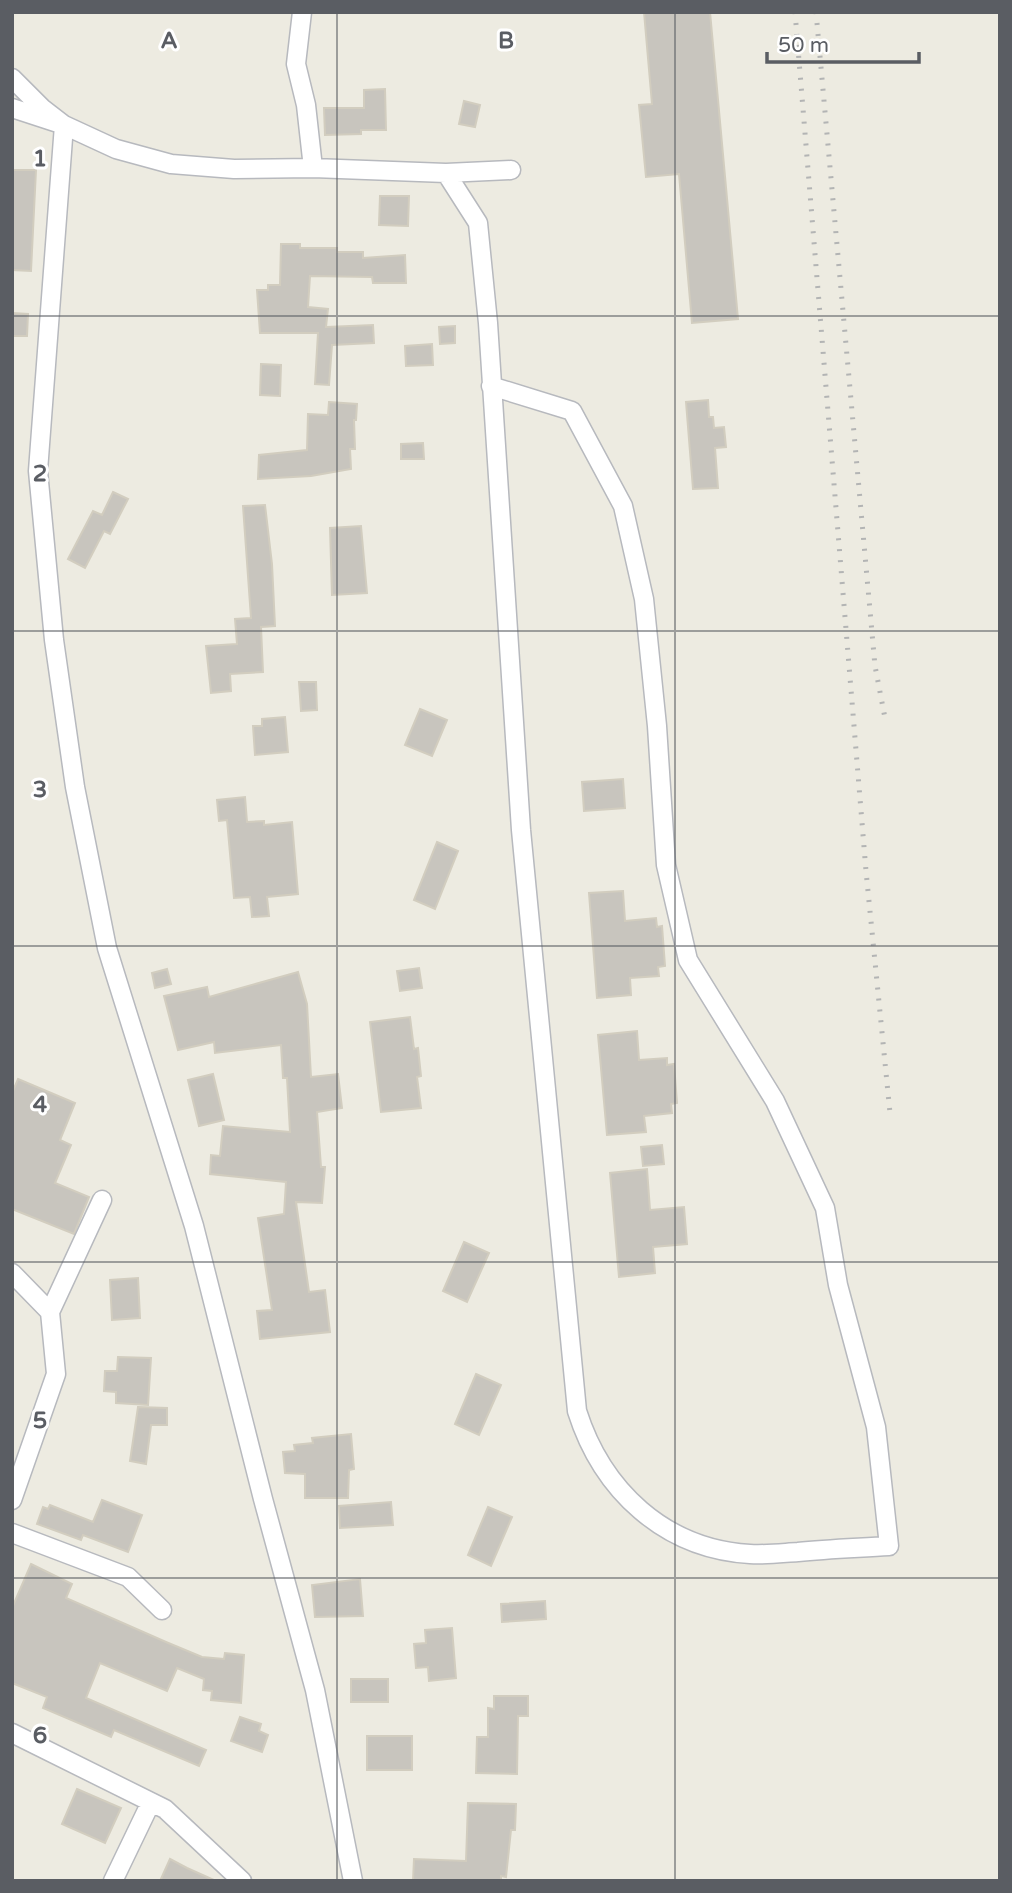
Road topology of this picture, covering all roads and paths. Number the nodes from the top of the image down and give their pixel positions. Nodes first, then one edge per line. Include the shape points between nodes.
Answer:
1 (302, 12) edge
2 (12, 78) edge
3 (12, 108) edge
4 (64, 125) junction
5 (313, 168) junction
6 (511, 170) dead end
7 (446, 173) junction
8 (491, 386) junction
9 (102, 1200) dead end
10 (12, 1273) edge
11 (50, 1312) junction
12 (12, 1500) edge
13 (12, 1533) edge
14 (162, 1610) dead end
15 (12, 1733) edge
16 (151, 1802) junction
17 (113, 1881) edge
18 (242, 1881) edge
19 (353, 1881) edge

1 - 5 street via 296,64
2 - 4 street
3 - 4 street
4 - 5 street via 116,149 171,164
4 - 19 street via 38,471 54,640 75,787 107,948 194,1226 315,1690
5 - 7 street
6 - 7 street
7 - 8 street via 478,223
8 - 8 street via 572,411 624,506 643,598 666,865 688,960 775,1101 825,1208 838,1285 876,1427 889,1546 752,1554 705,1546 662,1526 629,1500 602,1468 583,1431 577,1411 521,830
9 - 11 street
10 - 11 street
11 - 12 street via 56,1374
13 - 14 street via 128,1577
15 - 16 street
16 - 17 street
16 - 18 street

